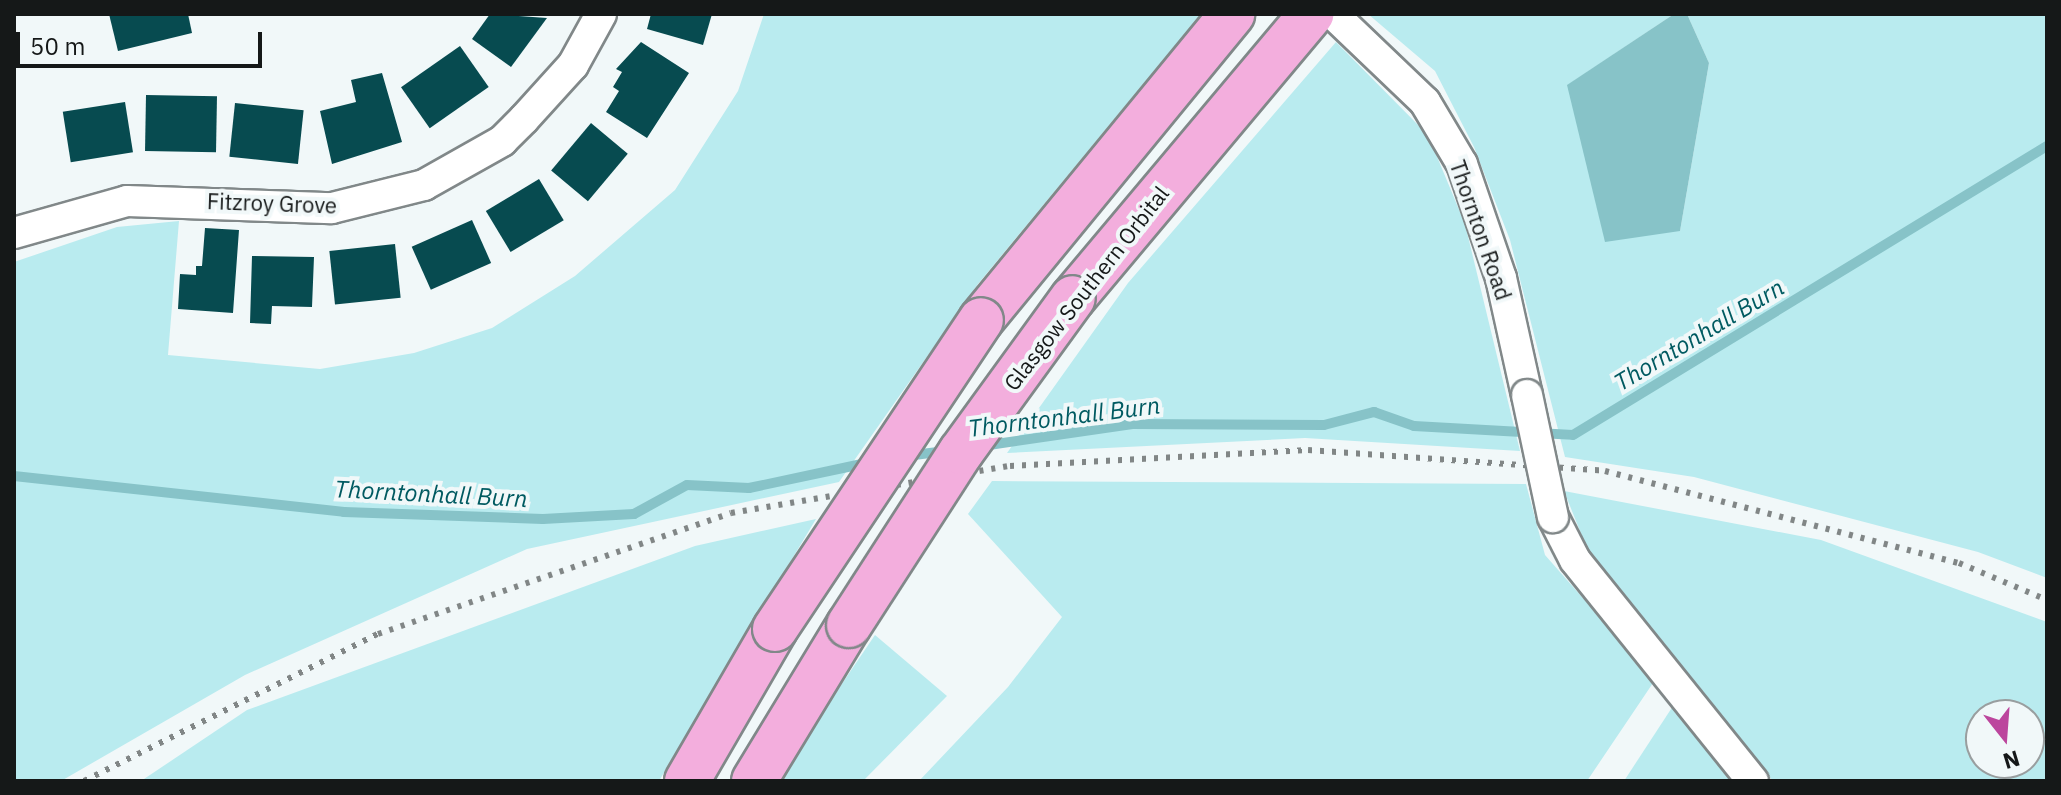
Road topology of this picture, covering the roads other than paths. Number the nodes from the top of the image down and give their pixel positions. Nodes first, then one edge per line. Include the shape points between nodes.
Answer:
1 (601, 14) edge
2 (1232, 14) edge
3 (1333, 14) edge
4 (1297, 29) edge
5 (14, 233) edge
6 (687, 781) edge
7 (754, 781) edge
8 (1753, 781) edge

1 - 5 street, Fitzroy Grove via 573,65 502,141 424,185 332,208 127,201
2 - 6 highway, bridge via 981,320 775,629
3 - 8 street, Thornton Road, bridge via 1425,102 1462,164 1501,278 1553,517 1575,560
4 - 7 highway, Glasgow Southern Orbital, bridge via 1073,298 961,452

